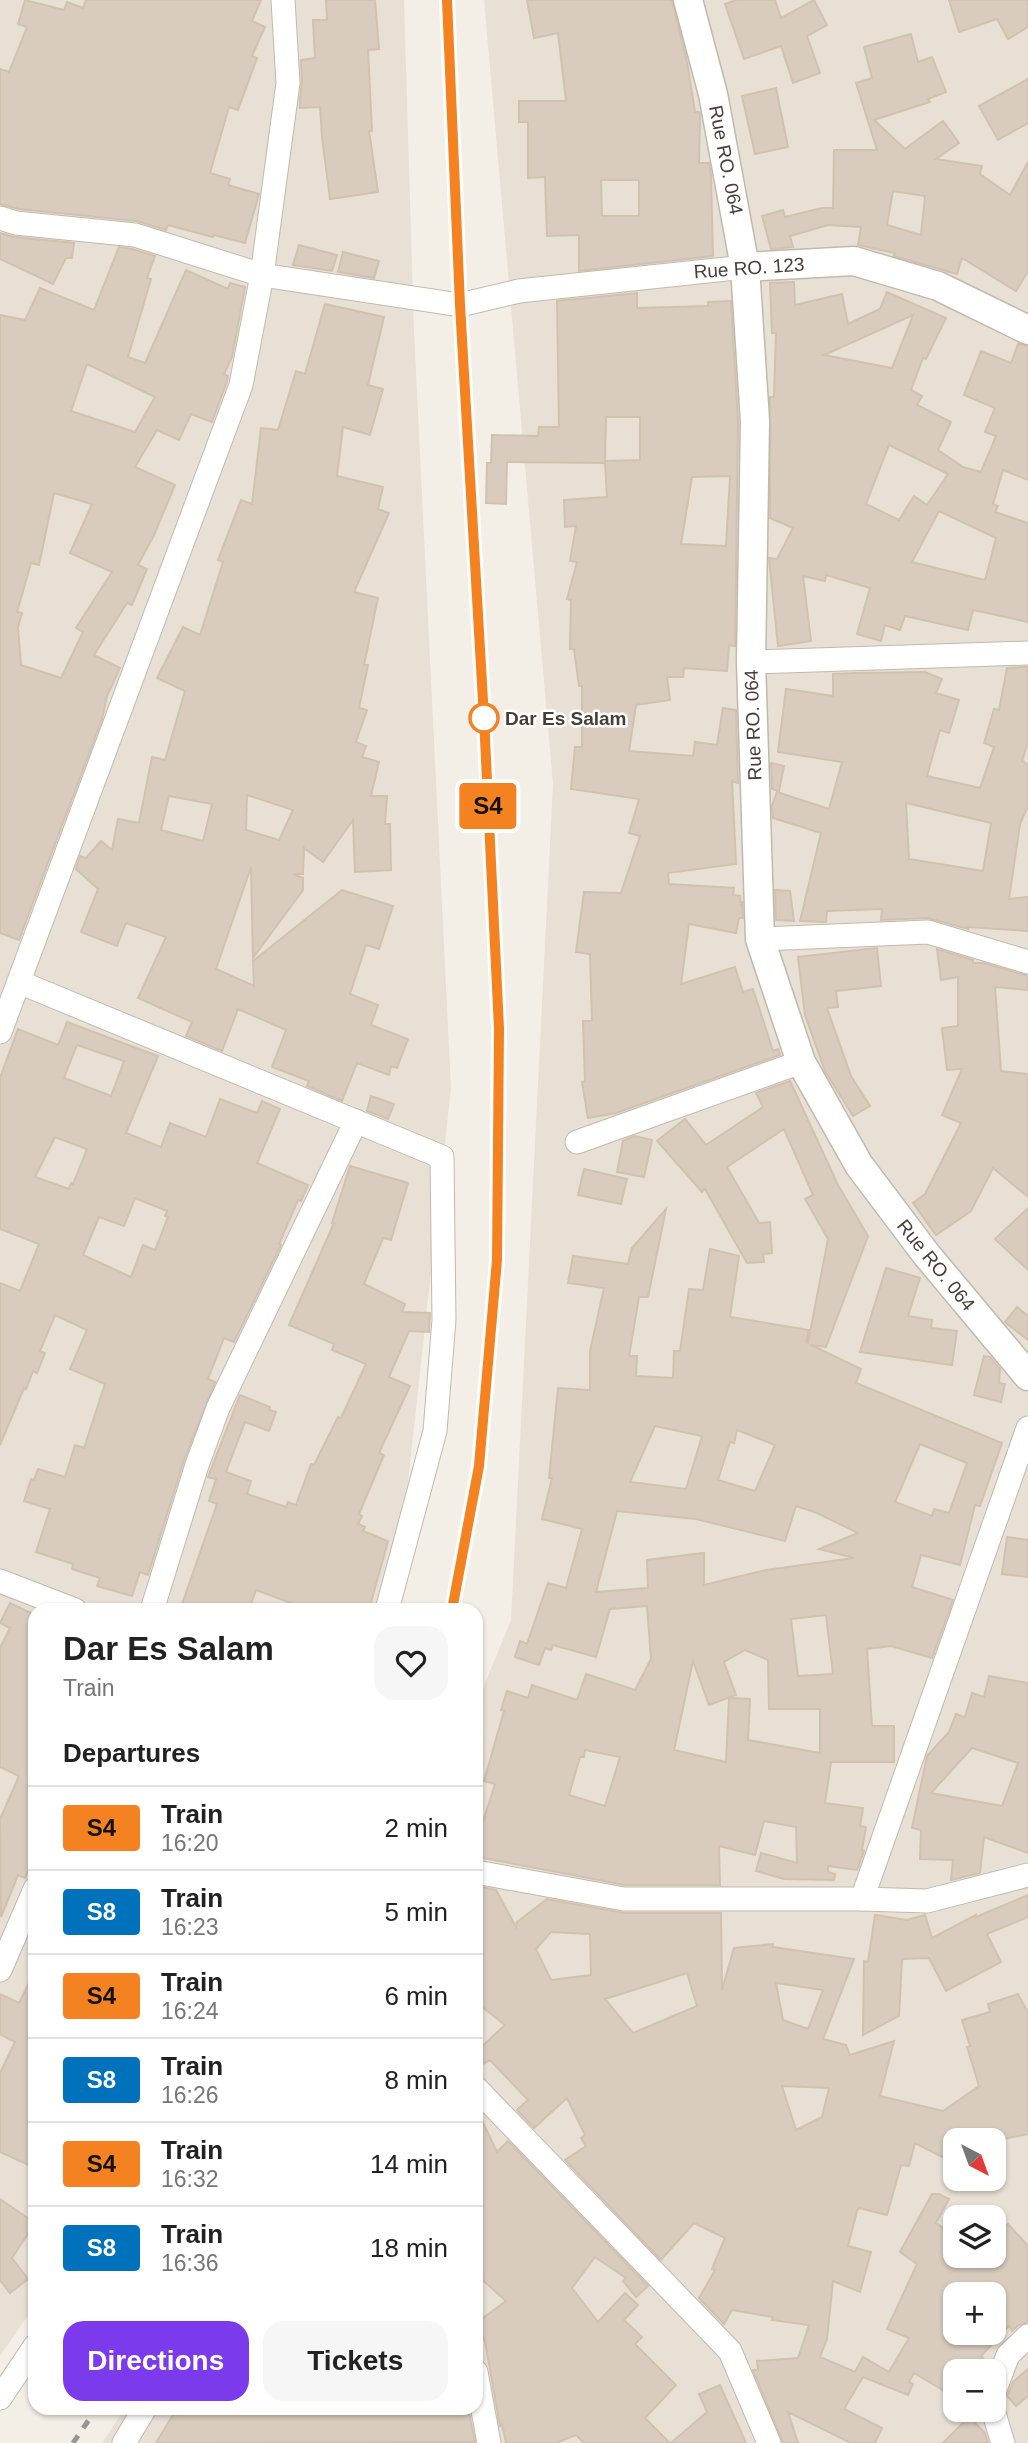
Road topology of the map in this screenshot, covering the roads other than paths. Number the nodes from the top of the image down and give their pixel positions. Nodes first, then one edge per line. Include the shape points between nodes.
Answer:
1 (283, 0) edge
2 (688, 0) edge
3 (0, 218) edge
4 (745, 267) junction
5 (262, 275) junction
6 (1028, 330) edge
7 (1028, 653) edge
8 (751, 662) junction
9 (760, 939) junction
10 (1028, 962) edge
11 (19, 982) junction
12 (0, 1032) edge
13 (801, 1062) junction
14 (356, 1121) junction
15 (577, 1142) dead end
16 (1028, 1376) edge
17 (1028, 1428) edge
18 (0, 1581) edge
19 (57, 1603) edge
20 (154, 1603) edge
21 (389, 1603) edge
22 (483, 1873) edge
23 (1028, 1875) edge
24 (862, 1899) junction
25 (28, 1905) edge
26 (0, 1970) edge
27 (483, 2095) edge
28 (1028, 2336) edge
29 (28, 2356) edge
30 (1006, 2360) edge
31 (0, 2398) edge
32 (483, 2410) edge
33 (141, 2415) edge
34 (997, 2422) edge
35 (124, 2443) edge
36 (489, 2443) edge
37 (769, 2443) edge
38 (1003, 2443) edge

1 - 5 street via 288,83
2 - 4 street, Rue RO. 064 via 713,94
3 - 5 street via 135,235
4 - 5 street, Rue RO. 123 via 519,291 460,305
4 - 6 street, Rue RO. 123 via 854,261 938,286
4 - 8 street, Rue RO. 064 via 755,421
5 - 11 street via 240,385
7 - 8 street
8 - 9 street, Rue RO. 064
9 - 10 street via 928,932
9 - 13 street, Rue RO. 064
11 - 12 street
11 - 14 street
13 - 15 street
13 - 16 street, Rue RO. 064 via 859,1165
14 - 20 street via 218,1408
14 - 21 street via 442,1157 444,1320 435,1431
17 - 24 street
18 - 19 street
22 - 24 street via 624,1899
23 - 24 street via 927,1901
25 - 26 street
27 - 37 street via 730,2351
28 - 30 street
29 - 31 street
32 - 36 street
33 - 35 street
34 - 38 street

